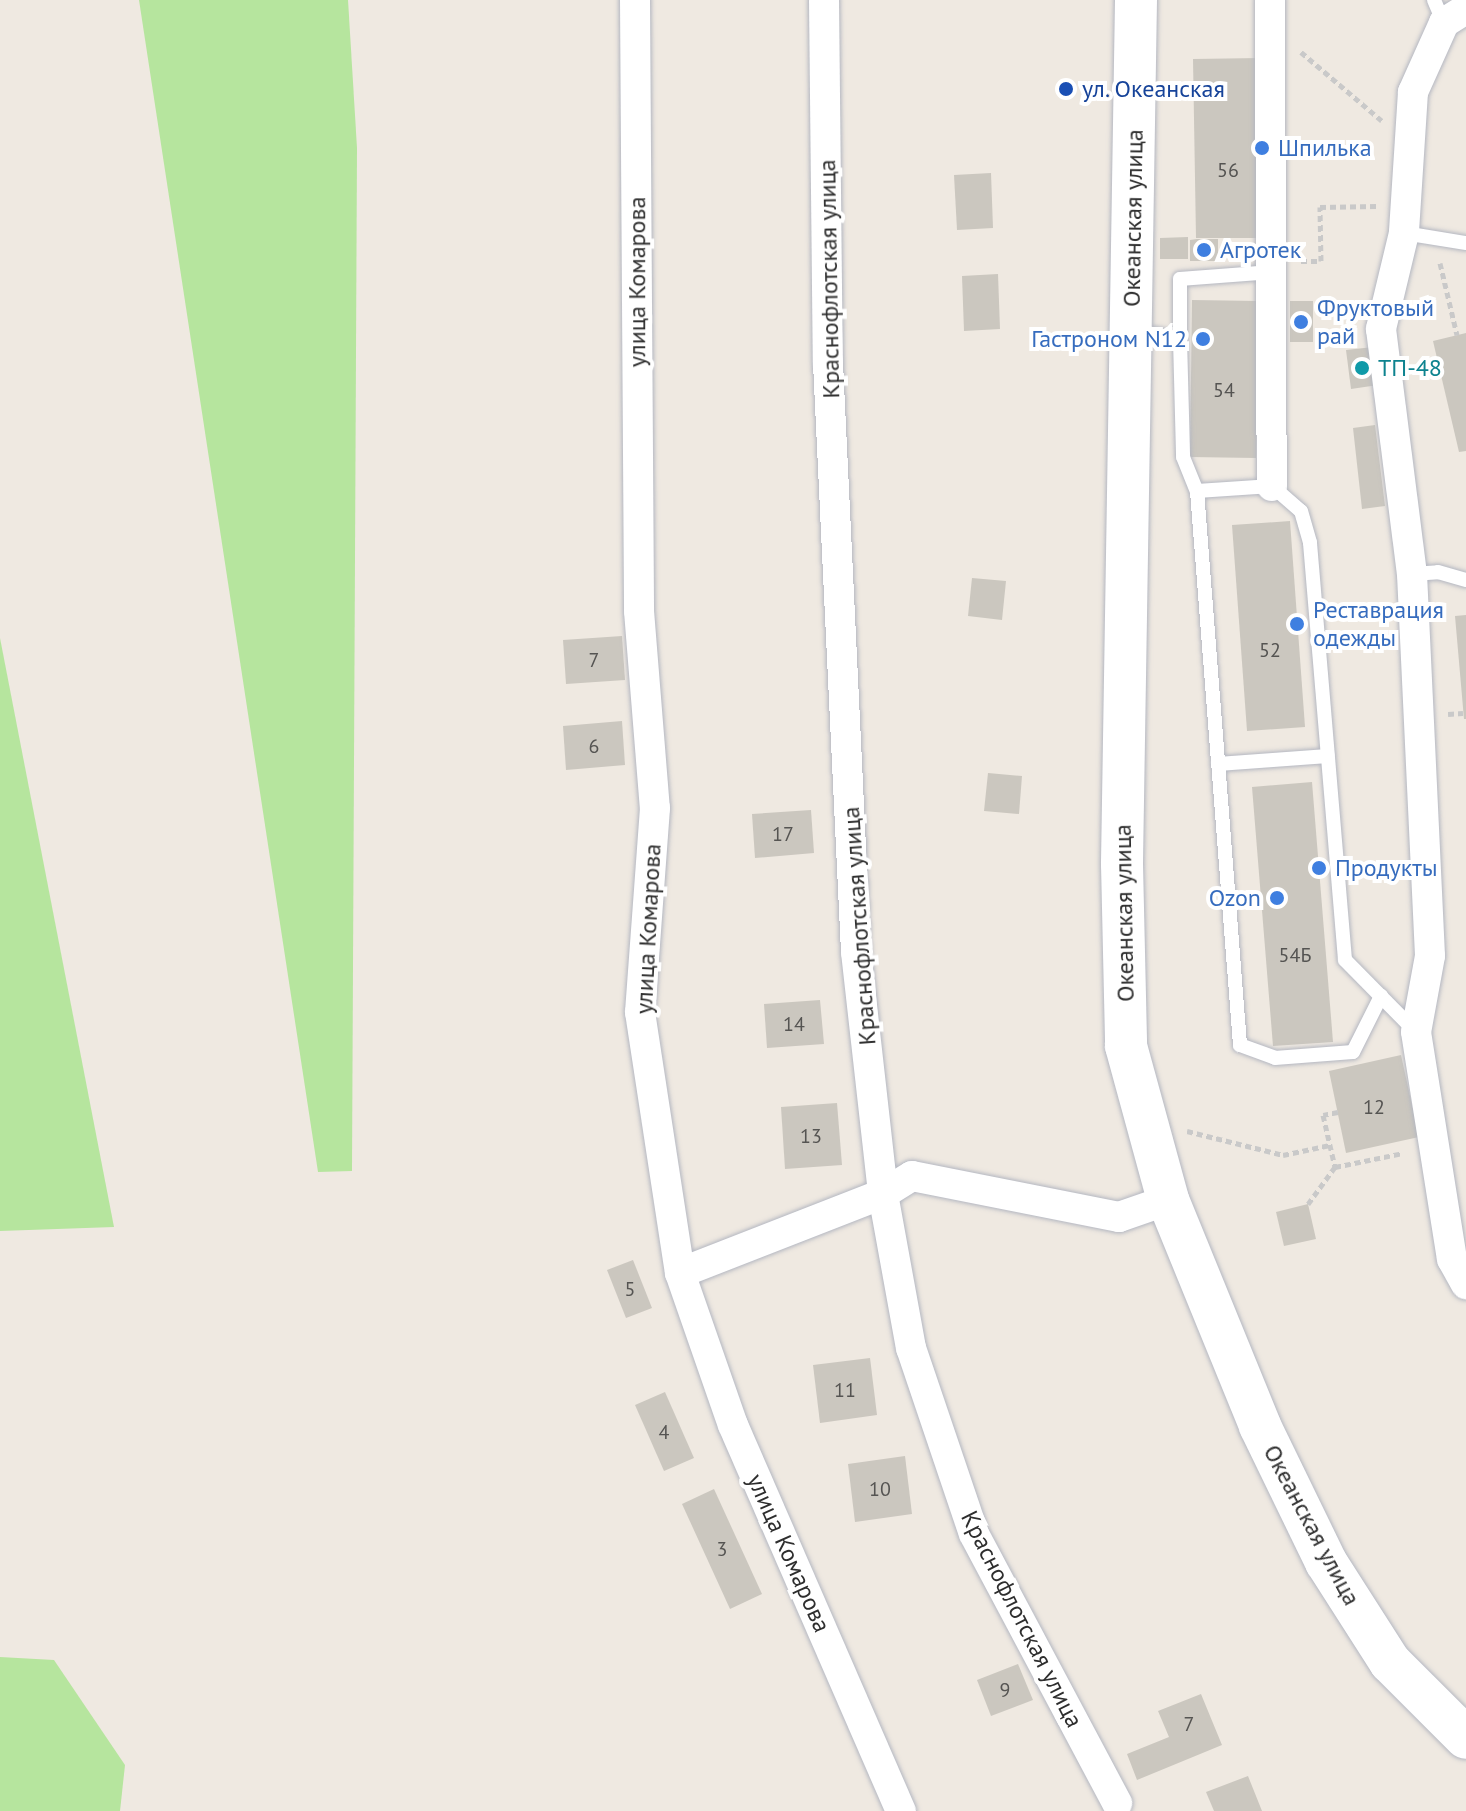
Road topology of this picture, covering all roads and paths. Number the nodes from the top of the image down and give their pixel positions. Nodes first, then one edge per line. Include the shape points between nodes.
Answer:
1 (635, 0) edge
2 (824, 0) edge
3 (1136, 0) edge
4 (1448, 11) edge
5 (1270, 12) edge
6 (1410, 145) junction
7 (1405, 220) junction
8 (1434, 239) junction
9 (1466, 243) edge
10 (1272, 266) junction
11 (1132, 331) junction
12 (1457, 335) dead end
13 (1180, 339) junction
14 (1272, 486) junction
15 (1197, 491) junction
16 (1412, 574) junction
17 (1466, 580) edge
18 (1328, 756) junction
19 (1218, 764) junction
20 (1425, 863) junction
21 (1337, 867) junction
22 (1381, 996) junction
23 (1416, 1032) junction
24 (1338, 1112) dead end
25 (1174, 1128) dead end
26 (1330, 1145) junction
27 (1434, 1146) junction
28 (1335, 1167) junction
29 (883, 1194) junction
30 (1168, 1200) junction
31 (1308, 1204) dead end
32 (680, 1273) junction
33 (1466, 1284) edge
34 (1466, 1738) edge
35 (1117, 1803) dead end
36 (901, 1811) edge

1 - 32 street, улица Комарова via 639,611 655,808 640,1012
2 - 29 street, Краснофлотская улица via 828,363 856,952
3 - 11 main road, Океанская улица
4 - 6 street via 1413,92
5 - 6 path
5 - 10 street
6 - 7 street
7 - 8 lane
7 - 10 path via 1320,207 1321,261
7 - 16 street via 1381,329
8 - 9 lane
8 - 12 path
10 - 13 lane via 1180,279
10 - 14 street
11 - 13 lane
11 - 30 main road, Океанская улица via 1122,864 1126,1046
13 - 15 lane via 1183,457
14 - 15 lane
14 - 18 lane via 1301,511 1310,543
15 - 19 lane
16 - 17 lane via 1438,572
16 - 20 street
18 - 19 lane
18 - 21 lane
19 - 22 lane via 1240,1045 1275,1058 1353,1052
20 - 21 path
20 - 23 street via 1430,956
21 - 22 lane via 1345,960
22 - 23 lane
23 - 27 street
24 - 26 path via 1323,1115
25 - 26 path via 1283,1155
26 - 28 path
27 - 28 path
27 - 33 street via 1452,1259
28 - 31 path
29 - 30 street via 912,1176 1119,1217
29 - 32 street
29 - 35 street, Краснофлотская улица via 911,1348 974,1534
30 - 34 main road, Океанская улица via 1260,1426 1326,1562 1390,1662
32 - 36 street, улица Комарова via 733,1425

